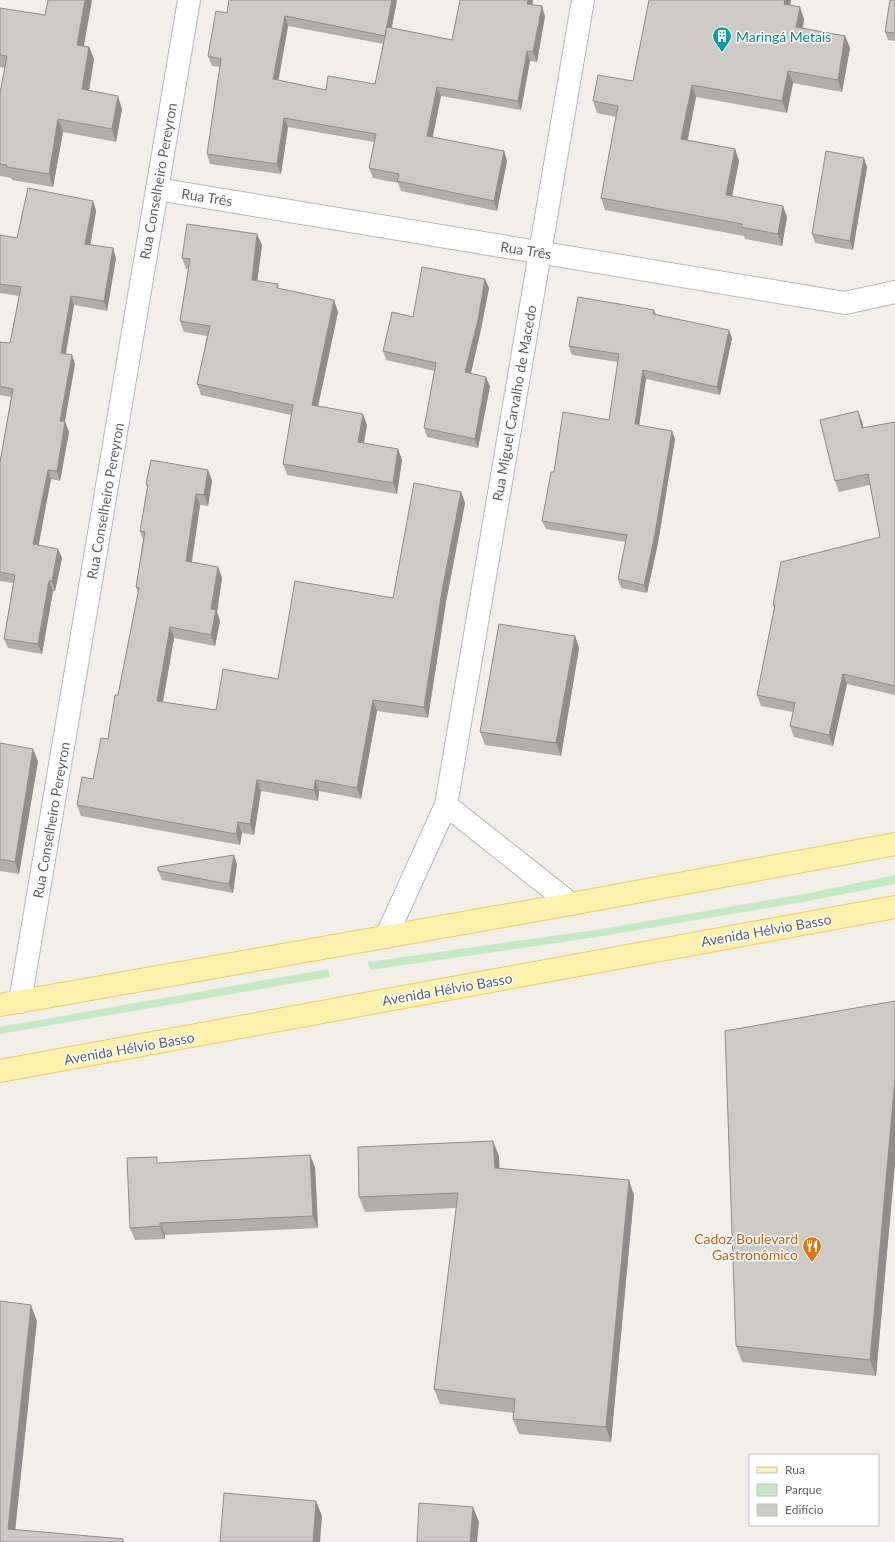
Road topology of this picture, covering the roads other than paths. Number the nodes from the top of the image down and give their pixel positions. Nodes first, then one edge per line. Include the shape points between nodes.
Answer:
1 (189, 0) edge
2 (583, 0) edge
3 (157, 189) junction
4 (540, 252) junction
5 (895, 292) edge
6 (446, 805) junction
7 (895, 844) edge
8 (571, 904) junction
9 (895, 907) edge
10 (386, 937) junction
11 (10, 1004) edge
12 (0, 1071) edge

1 - 3 street, Rua Conselheiro Pereyron
2 - 4 street, Rua Miguel Carvalho de Macedo
3 - 4 street, Rua Três
3 - 11 street, Rua Conselheiro Pereyron
4 - 5 street, Rua Três via 845,303
4 - 6 street, Rua Miguel Carvalho de Macedo
6 - 8 street
6 - 10 street, Rua Miguel Carvalho de Macedo
7 - 8 main road
8 - 10 main road
9 - 12 main road, Avenida Hélvio Basso
10 - 11 main road

